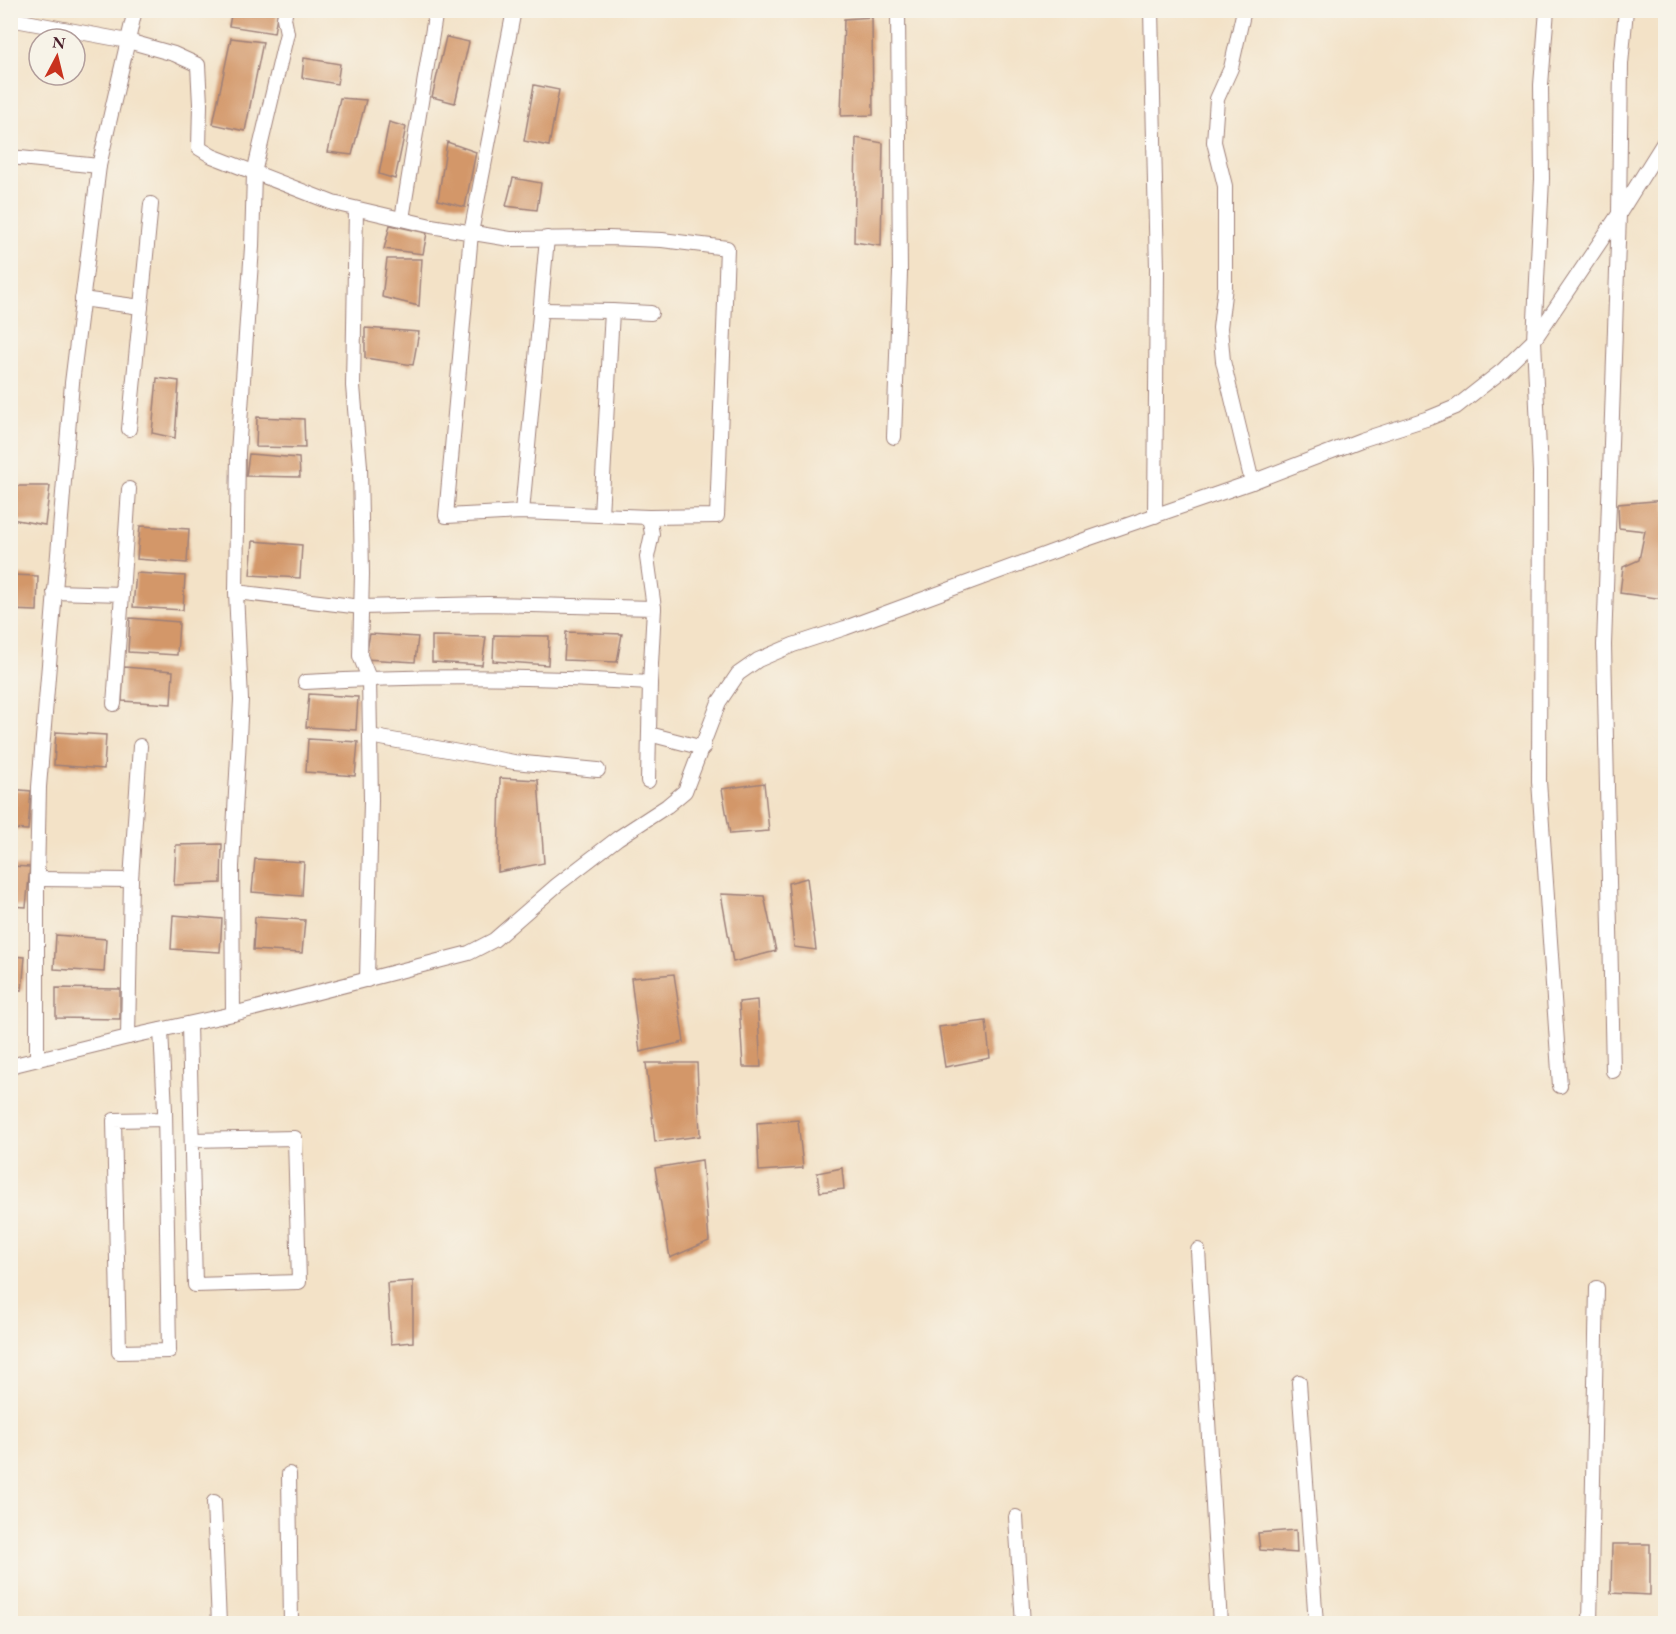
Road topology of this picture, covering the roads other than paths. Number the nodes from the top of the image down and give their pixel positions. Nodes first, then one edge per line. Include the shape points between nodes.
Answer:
1 (135, 10) edge
2 (286, 10) edge
3 (436, 10) edge
4 (514, 10) edge
5 (898, 10) edge
6 (1151, 10) edge
7 (1244, 10) edge
8 (1547, 10) edge
9 (1626, 10) edge
10 (10, 19) edge
11 (128, 41) junction
12 (1665, 139) edge
13 (10, 158) edge
14 (99, 166) junction
15 (254, 173) junction
16 (151, 204) dead end
17 (356, 209) junction
18 (1619, 214) junction
19 (402, 219) junction
20 (471, 233) junction
21 (547, 238) junction
22 (82, 299) junction
23 (141, 307) junction
24 (540, 310) junction
25 (612, 311) junction
26 (651, 314) dead end
27 (1534, 340) junction
28 (129, 429) dead end
29 (894, 437) dead end
30 (1252, 482) junction
31 (129, 489) dead end
32 (522, 512) junction
33 (601, 515) junction
34 (1155, 516) junction
35 (649, 517) junction
36 (54, 592) junction
37 (236, 592) junction
38 (122, 594) junction
39 (361, 607) junction
40 (654, 608) junction
41 (369, 678) junction
42 (305, 682) dead end
43 (650, 684) junction
44 (114, 704) dead end
45 (649, 734) junction
46 (370, 736) junction
47 (140, 746) dead end
48 (703, 748) junction
49 (598, 770) dead end
50 (648, 781) dead end
51 (37, 879) junction
52 (131, 880) junction
53 (367, 980) junction
54 (233, 1014) junction
55 (189, 1024) junction
56 (161, 1030) junction
57 (128, 1037) junction
58 (37, 1059) junction
59 (10, 1066) edge
60 (1613, 1071) dead end
61 (1560, 1086) dead end
62 (165, 1119) junction
63 (192, 1140) junction
64 (1198, 1250) dead end
65 (1598, 1288) dead end
66 (1299, 1382) dead end
67 (289, 1474) dead end
68 (214, 1502) dead end
69 (1016, 1517) dead end
70 (219, 1623) edge
71 (291, 1623) edge
72 (1023, 1623) edge
73 (1220, 1623) edge
74 (1316, 1623) edge
75 (1590, 1623) edge

1 - 11 street
2 - 15 street via 287,33
3 - 19 street
4 - 20 street
5 - 29 street via 900,273
6 - 34 street via 1157,269
7 - 30 street via 1232,68 1217,99 1214,142 1225,186 1225,286 1220,328 1223,361
8 - 27 street via 1541,85 1542,178
9 - 18 street via 1621,64
10 - 11 street
11 - 14 street
11 - 15 street via 198,65 199,148
12 - 18 street
13 - 14 street
14 - 22 street
15 - 17 street
15 - 37 street via 238,453
16 - 23 street
17 - 19 street
17 - 39 street via 353,386 360,466
18 - 27 street
18 - 60 street via 1604,645
19 - 20 street
20 - 21 street via 510,239
20 - 32 street via 446,516
21 - 24 street
21 - 35 street via 662,240 728,248 717,516
22 - 23 street
22 - 36 street
23 - 28 street
24 - 25 street
24 - 32 street
25 - 26 street
25 - 33 street
27 - 30 street via 1456,406
27 - 61 street via 1540,472 1539,781
30 - 34 street
31 - 38 street
32 - 33 street
33 - 35 street
34 - 48 street via 758,660 738,674 719,702
35 - 40 street via 652,534 647,557
36 - 38 street
36 - 51 street via 39,787
37 - 39 street
37 - 54 street via 241,700 232,867
38 - 44 street
39 - 40 street via 488,604
39 - 41 street via 360,656
40 - 43 street
41 - 42 street
41 - 43 street via 575,679
41 - 46 street
43 - 45 street
45 - 48 street
45 - 50 street
46 - 49 street via 514,762
46 - 53 street
47 - 52 street
48 - 53 street via 685,791 557,885 494,940 469,953
51 - 52 street
51 - 58 street
52 - 57 street
53 - 54 street
54 - 55 street
55 - 56 street
55 - 63 street
56 - 57 street
56 - 62 street
57 - 58 street
58 - 59 street
62 - 62 street via 169,1351 119,1352 114,1120
63 - 63 street via 195,1285 299,1282 295,1138
64 - 73 street
65 - 75 street
66 - 74 street
67 - 71 street
68 - 70 street
69 - 72 street

